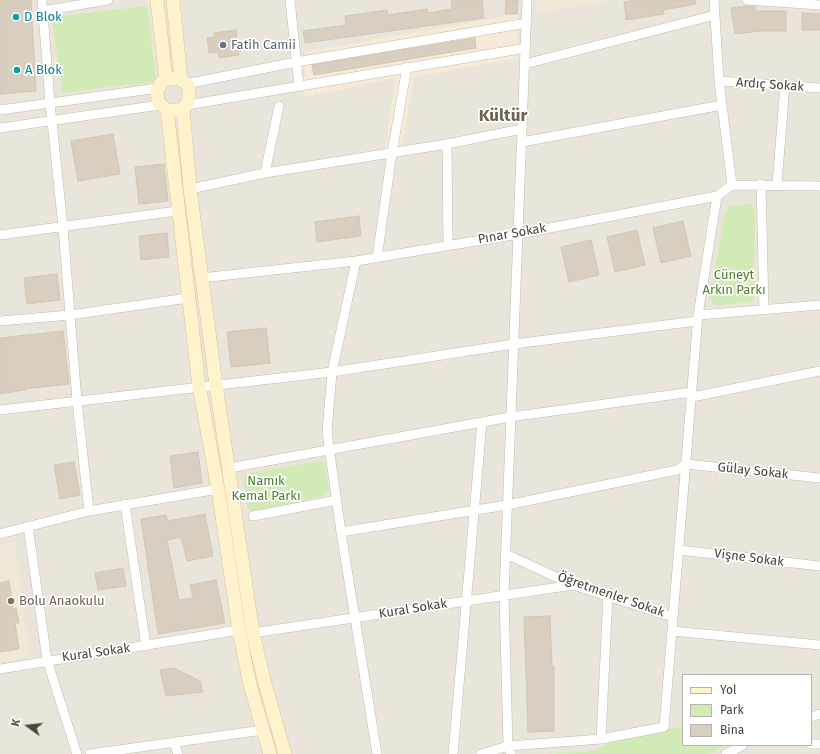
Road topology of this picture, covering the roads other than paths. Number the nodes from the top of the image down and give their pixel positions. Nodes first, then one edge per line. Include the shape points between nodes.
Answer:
1 (42, 0) edge
2 (108, 0) edge
3 (158, 0) edge
4 (173, 0) edge
5 (290, 0) edge
6 (527, 0) edge
7 (714, 0) edge
8 (747, 0) edge
9 (820, 5) edge
10 (42, 11) junction
11 (715, 15) junction
12 (527, 23) junction
13 (526, 48) junction
14 (296, 62) junction
15 (525, 64) junction
16 (407, 67) junction
17 (719, 81) junction
18 (183, 82) junction
19 (162, 84) junction
20 (785, 85) junction
21 (298, 86) junction
22 (820, 88) edge
23 (50, 103) junction
24 (722, 105) junction
25 (279, 106) dead end
26 (163, 107) junction
27 (185, 107) junction
28 (0, 110) edge
29 (52, 120) junction
30 (0, 128) edge
31 (522, 129) junction
32 (522, 142) junction
33 (447, 144) junction
34 (392, 153) junction
35 (265, 173) junction
36 (761, 184) junction
37 (777, 184) junction
38 (732, 185) junction
39 (820, 186) edge
40 (190, 188) junction
41 (717, 196) junction
42 (177, 211) junction
43 (63, 227) junction
44 (518, 234) junction
45 (0, 235) edge
46 (448, 245) junction
47 (377, 258) junction
48 (356, 261) junction
49 (201, 278) junction
50 (188, 298) junction
51 (820, 305) edge
52 (764, 309) junction
53 (70, 315) junction
54 (698, 318) junction
55 (0, 321) edge
56 (514, 344) junction
57 (820, 371) edge
58 (332, 372) junction
59 (216, 385) junction
60 (199, 386) junction
61 (692, 394) junction
62 (77, 402) junction
63 (0, 410) edge
64 (510, 417) junction
65 (482, 422) junction
66 (330, 450) junction
67 (686, 464) junction
68 (229, 468) junction
69 (820, 478) edge
70 (218, 489) junction
71 (337, 500) junction
72 (125, 504) junction
73 (507, 505) junction
74 (89, 511) junction
75 (475, 511) junction
76 (253, 516) dead end
77 (28, 526) junction
78 (341, 532) junction
79 (0, 534) edge
80 (679, 550) junction
81 (506, 554) junction
82 (820, 566) edge
83 (573, 584) junction
84 (504, 595) junction
85 (608, 595) junction
86 (467, 600) junction
87 (356, 617) junction
88 (673, 617) junction
89 (238, 630) junction
90 (672, 631) junction
91 (253, 633) junction
92 (820, 645) edge
93 (146, 646) junction
94 (47, 660) junction
95 (0, 669) edge
96 (263, 730) junction
97 (601, 739) junction
98 (174, 742) junction
99 (741, 746) edge
100 (509, 750) edge
101 (77, 754) edge
102 (90, 754) edge
103 (178, 754) edge
104 (270, 754) edge
105 (285, 754) edge
106 (377, 754) edge
107 (453, 754) edge
108 (480, 754) edge
109 (726, 754) edge

1 - 10 street
2 - 10 street
3 - 19 main road
4 - 18 main road
5 - 14 street
6 - 12 street
7 - 11 street
8 - 9 street
10 - 23 street
11 - 15 street
11 - 17 street
12 - 13 street
12 - 14 street
13 - 15 street
13 - 16 street
14 - 18 street
14 - 21 street
15 - 31 street
16 - 21 street
16 - 34 street
17 - 20 street, Ardıç Sokak
17 - 24 street
18 - 19 main road via 172,78
18 - 27 main road via 190,94
19 - 23 street
19 - 26 main road via 157,97
20 - 22 street, Ardıç Sokak
20 - 37 street
21 - 27 street
23 - 28 street
23 - 29 street
24 - 32 street
24 - 38 street
25 - 35 street
26 - 27 main road via 172,111
26 - 29 street
26 - 42 main road
27 - 40 main road
29 - 30 street
29 - 43 street
31 - 32 street
31 - 33 street
32 - 44 street
33 - 34 street
33 - 46 street
34 - 35 street
34 - 47 street
35 - 40 street
36 - 37 street
36 - 38 street
36 - 52 street
37 - 39 street
38 - 41 street, Pınar Sokak
40 - 49 main road
41 - 44 street, Pınar Sokak
41 - 54 street
42 - 43 street
42 - 50 main road
43 - 45 street
43 - 53 street
44 - 46 street, Pınar Sokak
44 - 56 street
46 - 47 street, Pınar Sokak
47 - 48 street, Pınar Sokak
48 - 49 street, Pınar Sokak
48 - 58 street
49 - 59 main road
50 - 53 street
50 - 60 main road
51 - 52 street
52 - 54 street
53 - 55 street
53 - 62 street
54 - 56 street
54 - 61 street
56 - 58 street
56 - 64 street
57 - 61 street
58 - 59 street
58 - 66 street via 327,432
59 - 60 street
59 - 68 main road
60 - 62 street
60 - 70 main road
61 - 64 street
61 - 67 street
62 - 63 street
62 - 74 street
64 - 65 street
64 - 73 street
65 - 66 street
65 - 75 street
66 - 68 street
66 - 71 street
67 - 69 street, Gülay Sokak
67 - 73 street via 677,470
67 - 80 street
68 - 91 main road
70 - 72 street
70 - 89 main road
71 - 76 street
71 - 78 street
72 - 74 street
72 - 93 street
73 - 75 street
73 - 81 street
74 - 77 street
75 - 78 street
75 - 86 street
77 - 79 street
77 - 94 street
78 - 87 street
80 - 82 street, Vişne Sokak
80 - 88 street
81 - 83 street, Öğretmenler Sokak
81 - 84 street
83 - 84 street, Kural Sokak
83 - 85 street, Öğretmenler Sokak
84 - 86 street, Kural Sokak
84 - 100 street
85 - 88 street, Öğretmenler Sokak
85 - 97 street
86 - 87 street, Kural Sokak
86 - 107 street
87 - 91 street, Kural Sokak
87 - 106 street
88 - 90 street
89 - 93 street, Kural Sokak
89 - 96 main road
90 - 92 street, Öğretmenler Sokak
90 - 97 street via 664,727
91 - 105 main road
93 - 94 street, Kural Sokak
94 - 95 street, Kural Sokak
94 - 101 street
96 - 98 street
96 - 104 main road
97 - 100 street
98 - 102 street
98 - 103 street
99 - 109 street
100 - 108 street

